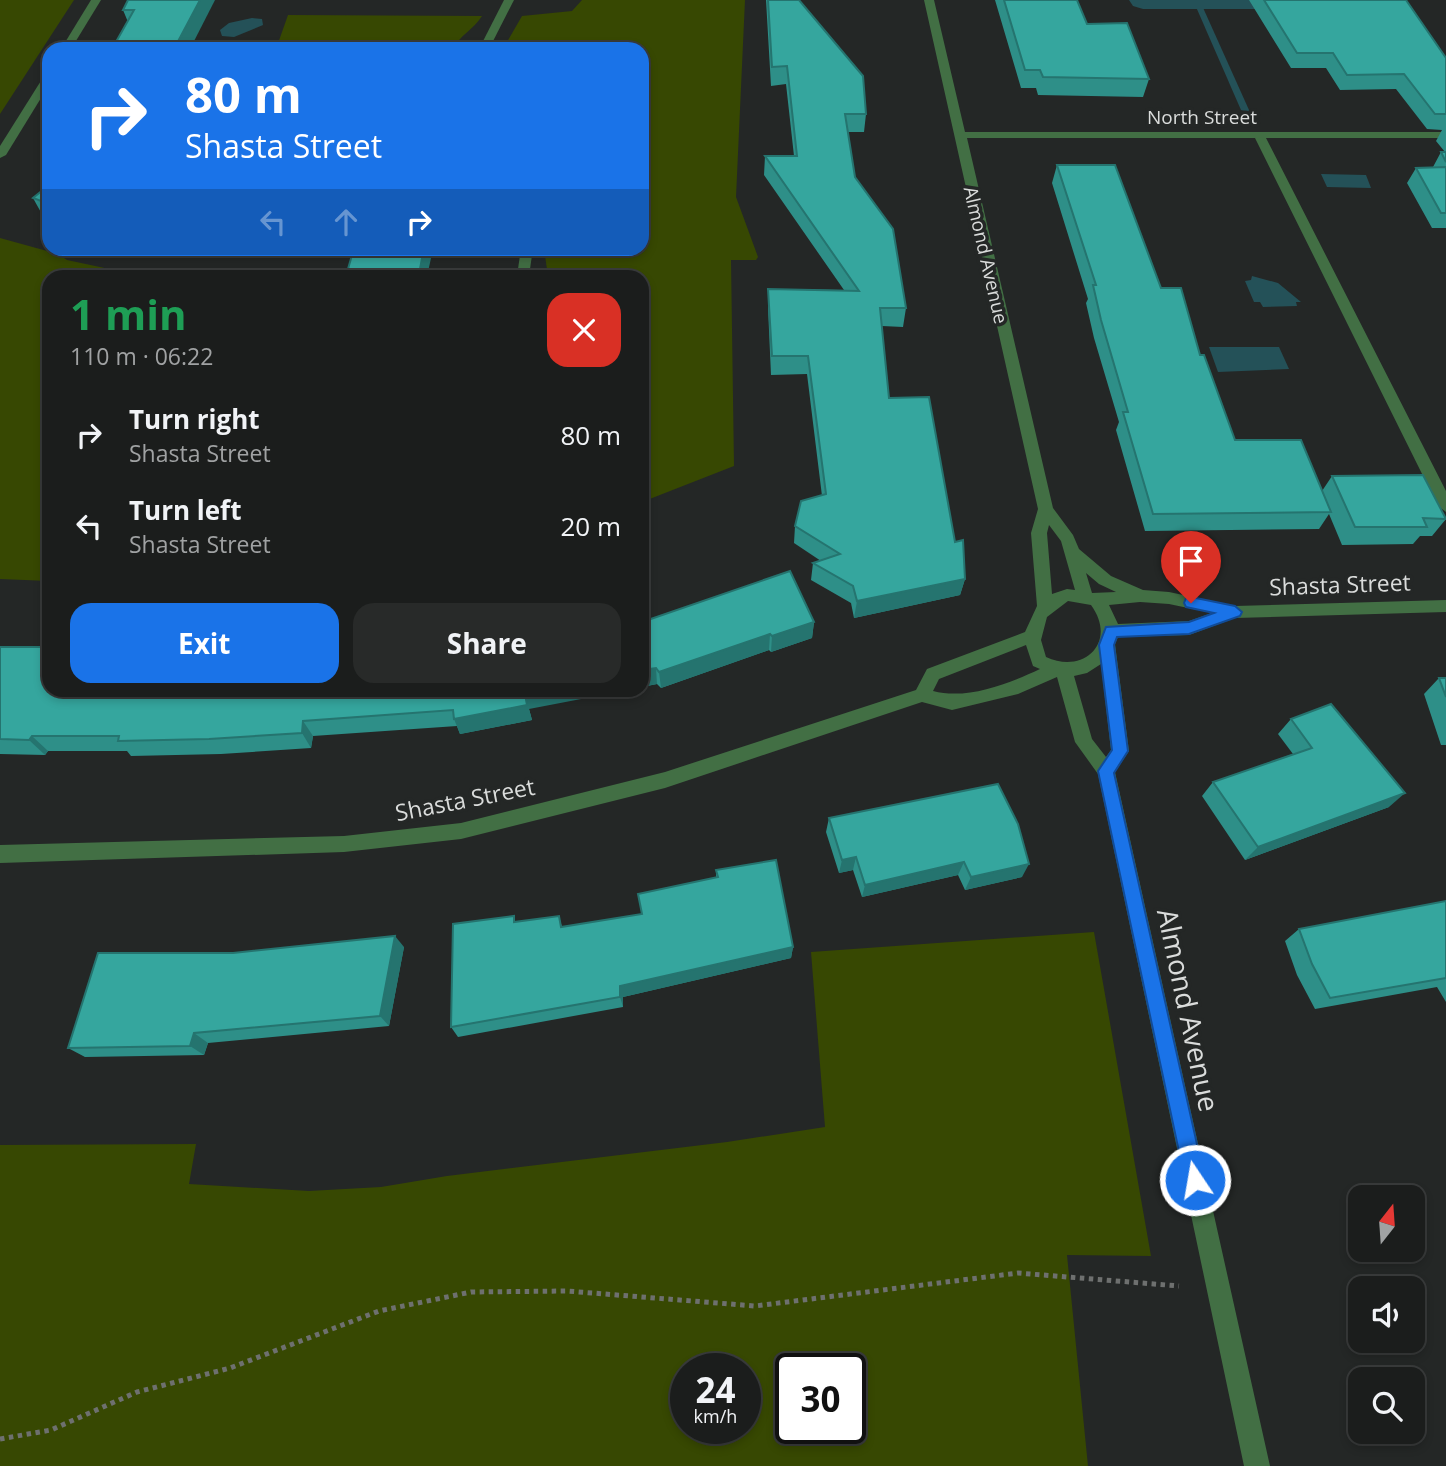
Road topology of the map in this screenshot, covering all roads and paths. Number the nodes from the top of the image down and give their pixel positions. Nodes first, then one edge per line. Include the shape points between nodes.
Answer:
1 (96, 0) edge
2 (509, 0) edge
3 (929, 0) edge
4 (70, 42) edge
5 (488, 42) edge
6 (42, 87) edge
7 (1258, 134) junction
8 (958, 135) junction
9 (1446, 135) edge
10 (0, 155) edge
11 (1446, 506) edge
12 (1046, 509) junction
13 (1073, 553) junction
14 (1140, 596) junction
15 (1091, 598) junction
16 (1045, 606) junction
17 (1446, 606) edge
18 (1235, 612) junction
19 (1032, 636) junction
20 (1109, 638) junction
21 (1060, 671) junction
22 (922, 695) junction
23 (1106, 771) junction
24 (0, 854) edge
25 (1219, 1289) junction
26 (0, 1439) edge
27 (1257, 1466) edge

1 - 4 street
2 - 5 street
3 - 8 street, Almond Avenue
6 - 10 street
7 - 8 street, North Street
7 - 9 street, North Street
7 - 11 street
8 - 12 street, Almond Avenue
12 - 13 street, Almond Avenue
12 - 16 street, Almond Avenue via 1039,533
13 - 14 street via 1105,580
13 - 15 street, Almond Avenue
14 - 15 street, Shasta Street
14 - 18 street, Shasta Street
15 - 16 street via 1067,596
15 - 20 street via 1106,614
16 - 19 street
17 - 18 street, Shasta Street
18 - 20 street, Shasta Street via 1189,628
19 - 21 street via 1039,661
19 - 22 street via 933,674
20 - 21 street via 1093,663
20 - 23 street via 1120,751
21 - 22 street via 952,703
21 - 23 street, Almond Avenue via 1084,742
22 - 24 street, Shasta Street via 665,780 461,831 296,847
23 - 25 street, Almond Avenue
25 - 26 path via 1018,1273 755,1306 567,1291 471,1292 379,1311 230,1368 137,1392 51,1430
25 - 27 street, Almond Avenue

